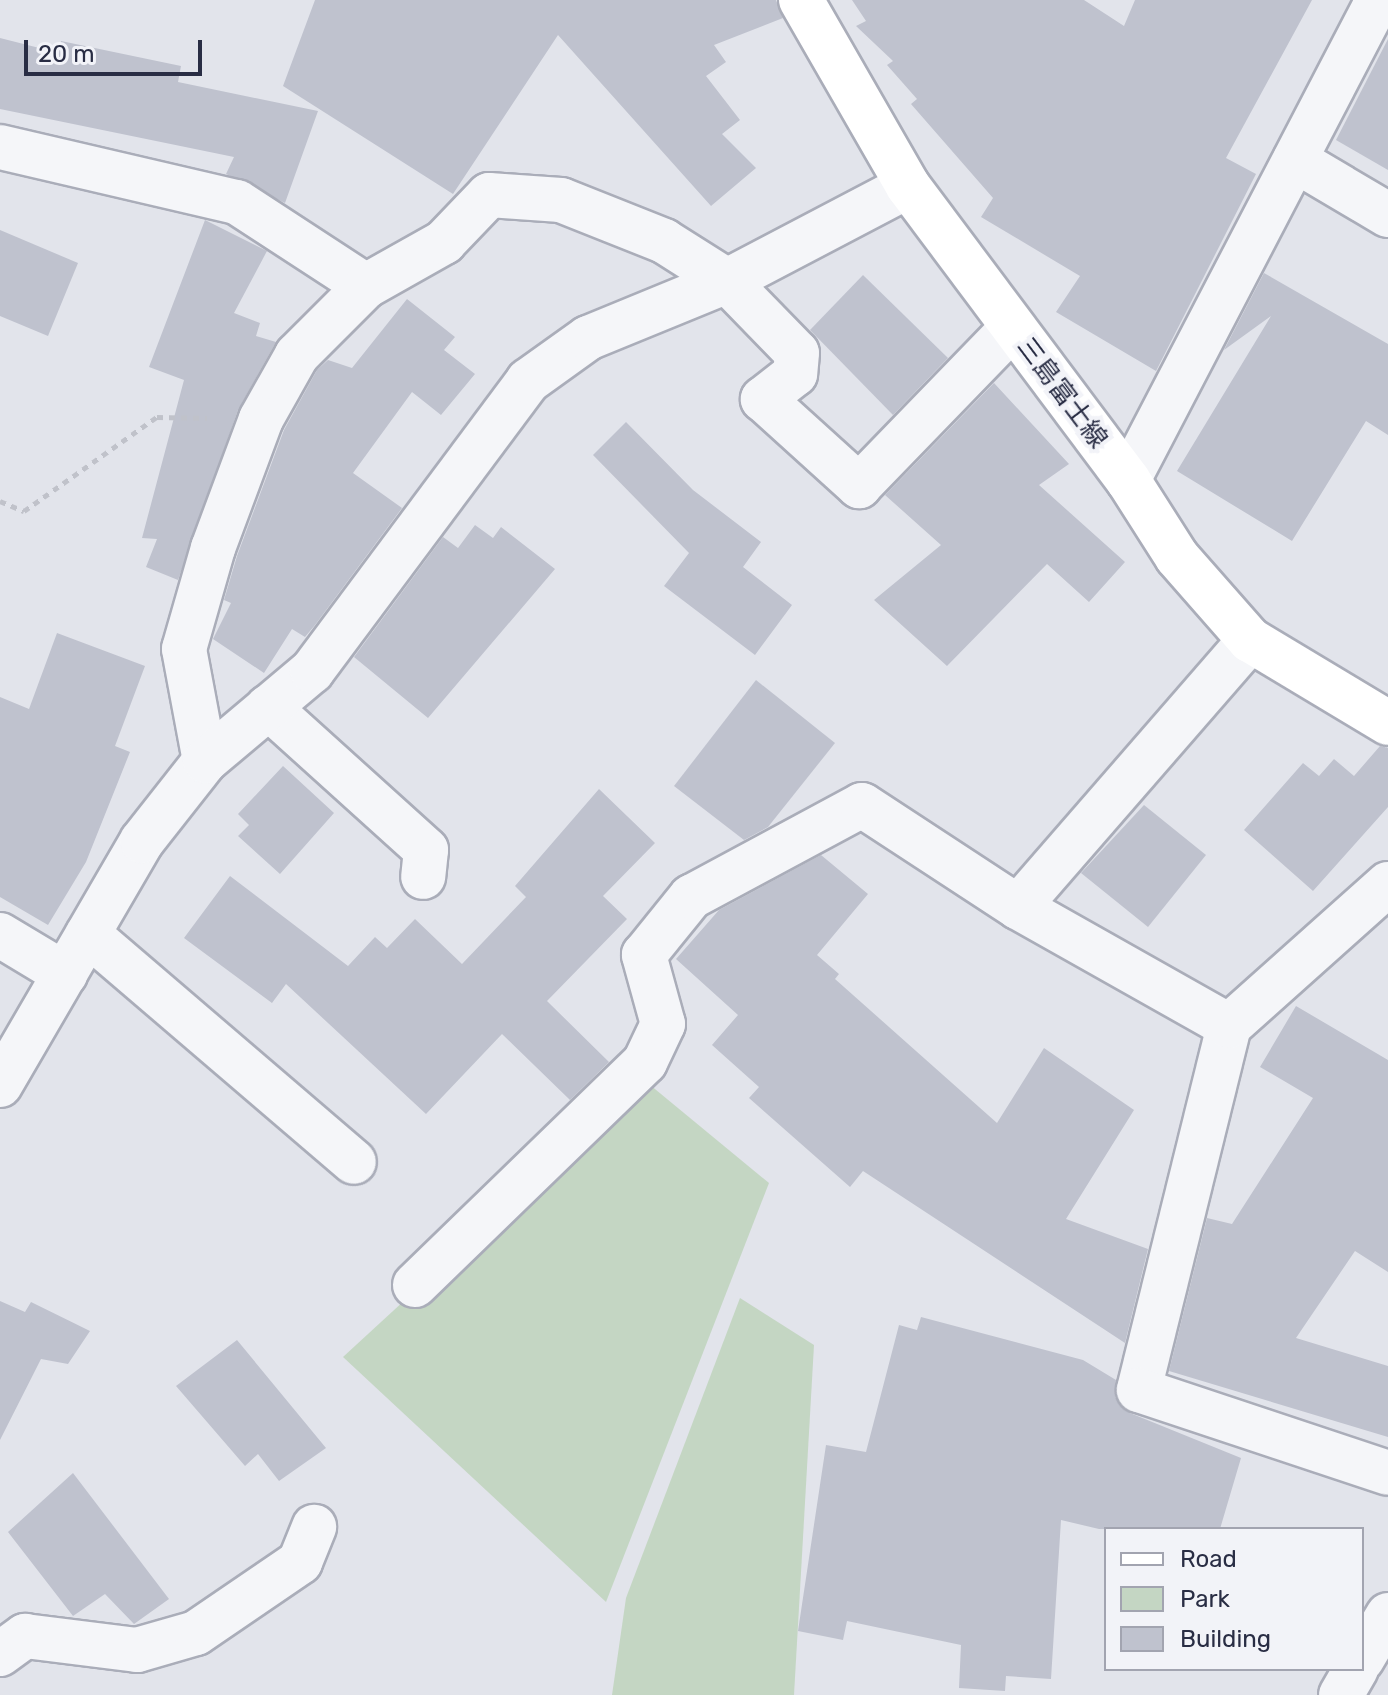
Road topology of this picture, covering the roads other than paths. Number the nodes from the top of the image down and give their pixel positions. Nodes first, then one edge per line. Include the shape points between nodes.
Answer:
1 (801, 0) edge
2 (1378, 0) edge
3 (0, 147) edge
4 (1295, 160) junction
5 (908, 186) junction
6 (1388, 215) edge
7 (727, 281) junction
8 (366, 286) junction
9 (1013, 327) junction
10 (1128, 480) junction
11 (1250, 640) junction
12 (268, 707) junction
13 (1388, 723) edge
14 (205, 761) junction
15 (423, 877) dead end
16 (1388, 884) edge
17 (1018, 907) junction
18 (88, 934) junction
19 (0, 935) edge
20 (65, 974) junction
21 (1229, 1026) junction
22 (0, 1085) edge
23 (354, 1162) dead end
24 (415, 1285) dead end
25 (1388, 1473) edge
26 (314, 1527) dead end
27 (1388, 1615) edge
28 (0, 1654) edge
29 (1364, 1656) edge
30 (1355, 1671) edge
31 (1341, 1695) edge

1 - 5 main road, 三島富士線
2 - 4 street
3 - 8 street via 237,202
4 - 6 street
4 - 10 street
5 - 7 street
5 - 9 main road, 三島富士線
7 - 8 street via 664,241 561,200 489,195 444,242
7 - 9 street via 797,353 795,374 763,399 859,486
7 - 12 street via 588,338 528,381 312,671
8 - 14 street via 297,355 261,419 184,649
9 - 10 main road, 三島富士線
10 - 11 main road, 三島富士線 via 1177,557
11 - 13 main road, 三島富士線
11 - 17 street
12 - 14 street
12 - 15 street via 426,850
14 - 18 street via 142,841
16 - 21 street
17 - 21 street
17 - 24 street via 862,805 691,897 644,955 663,1024 645,1062
18 - 20 street
18 - 23 street
19 - 20 street
20 - 22 street
21 - 25 street via 1139,1390
26 - 28 street via 300,1562 196,1633 137,1650 25,1636
27 - 29 street
30 - 31 street

